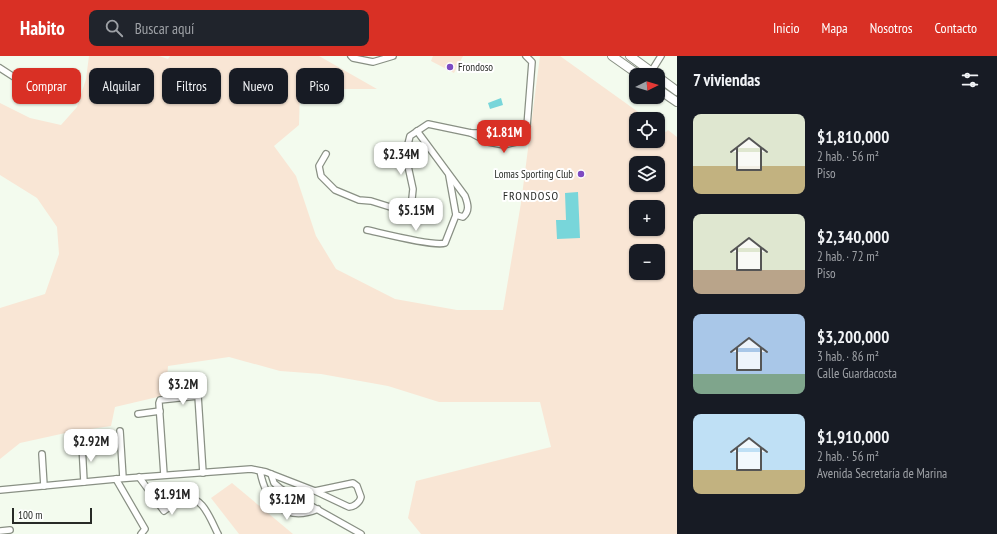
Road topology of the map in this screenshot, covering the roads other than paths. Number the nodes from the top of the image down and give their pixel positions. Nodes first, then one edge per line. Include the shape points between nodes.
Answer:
1 (351, 56) edge
2 (393, 56) edge
3 (526, 56) edge
4 (612, 56) edge
5 (630, 56) edge
6 (661, 56) edge
7 (0, 68) edge
8 (629, 68) edge
9 (647, 68) edge
10 (657, 68) edge
11 (12, 76) edge
12 (665, 82) edge
13 (677, 91) edge
14 (665, 94) edge
15 (677, 102) edge
16 (527, 126) junction
17 (417, 132) junction
18 (471, 133) junction
19 (490, 133) junction
20 (513, 133) junction
21 (488, 142) junction
22 (516, 142) junction
23 (326, 154) dead end
24 (449, 176) junction
25 (456, 215) junction
26 (367, 230) dead end
27 (197, 380) dead end
28 (198, 396) junction
29 (160, 411) junction
30 (138, 414) dead end
31 (120, 431) dead end
32 (82, 445) dead end
33 (42, 454) dead end
34 (260, 471) junction
35 (203, 473) junction
36 (271, 474) junction
37 (164, 475) junction
38 (139, 477) junction
39 (123, 478) junction
40 (116, 479) junction
41 (84, 482) junction
42 (44, 486) junction
43 (0, 490) edge
44 (315, 491) junction
45 (318, 509) junction
46 (10, 530) dead end
47 (0, 531) edge
48 (141, 534) edge
49 (218, 534) edge
50 (361, 534) edge

1 - 2 street via 374,62
3 - 16 street via 532,62
4 - 8 main road
5 - 9 main road
6 - 10 street
7 - 11 street
12 - 13 main road
14 - 15 main road
16 - 20 street
16 - 22 street
17 - 18 street via 428,124
17 - 23 street via 410,136 407,148 413,189 411,208 403,211 359,200 335,190 321,176 319,166
17 - 24 street
18 - 19 street
18 - 21 street
19 - 20 street
19 - 21 street
20 - 22 street
21 - 22 street via 504,145
24 - 25 street
24 - 25 street via 468,206 463,217
25 - 26 street via 443,244 420,242
27 - 28 street
28 - 29 street via 160,400
28 - 35 street
29 - 30 street
29 - 37 street
31 - 39 street
32 - 41 street
33 - 42 street
34 - 35 street via 251,469
34 - 36 street
34 - 45 street via 268,494 282,510 303,514
35 - 37 street
36 - 44 street
36 - 45 street via 274,483 281,489
37 - 38 street
38 - 39 street
38 - 49 street via 164,511 184,499 193,498 202,504
39 - 40 street
40 - 41 street
40 - 48 street via 145,529
41 - 42 street
42 - 43 street
44 - 44 street via 349,507 359,502 361,497 353,483
45 - 50 street
46 - 47 street

